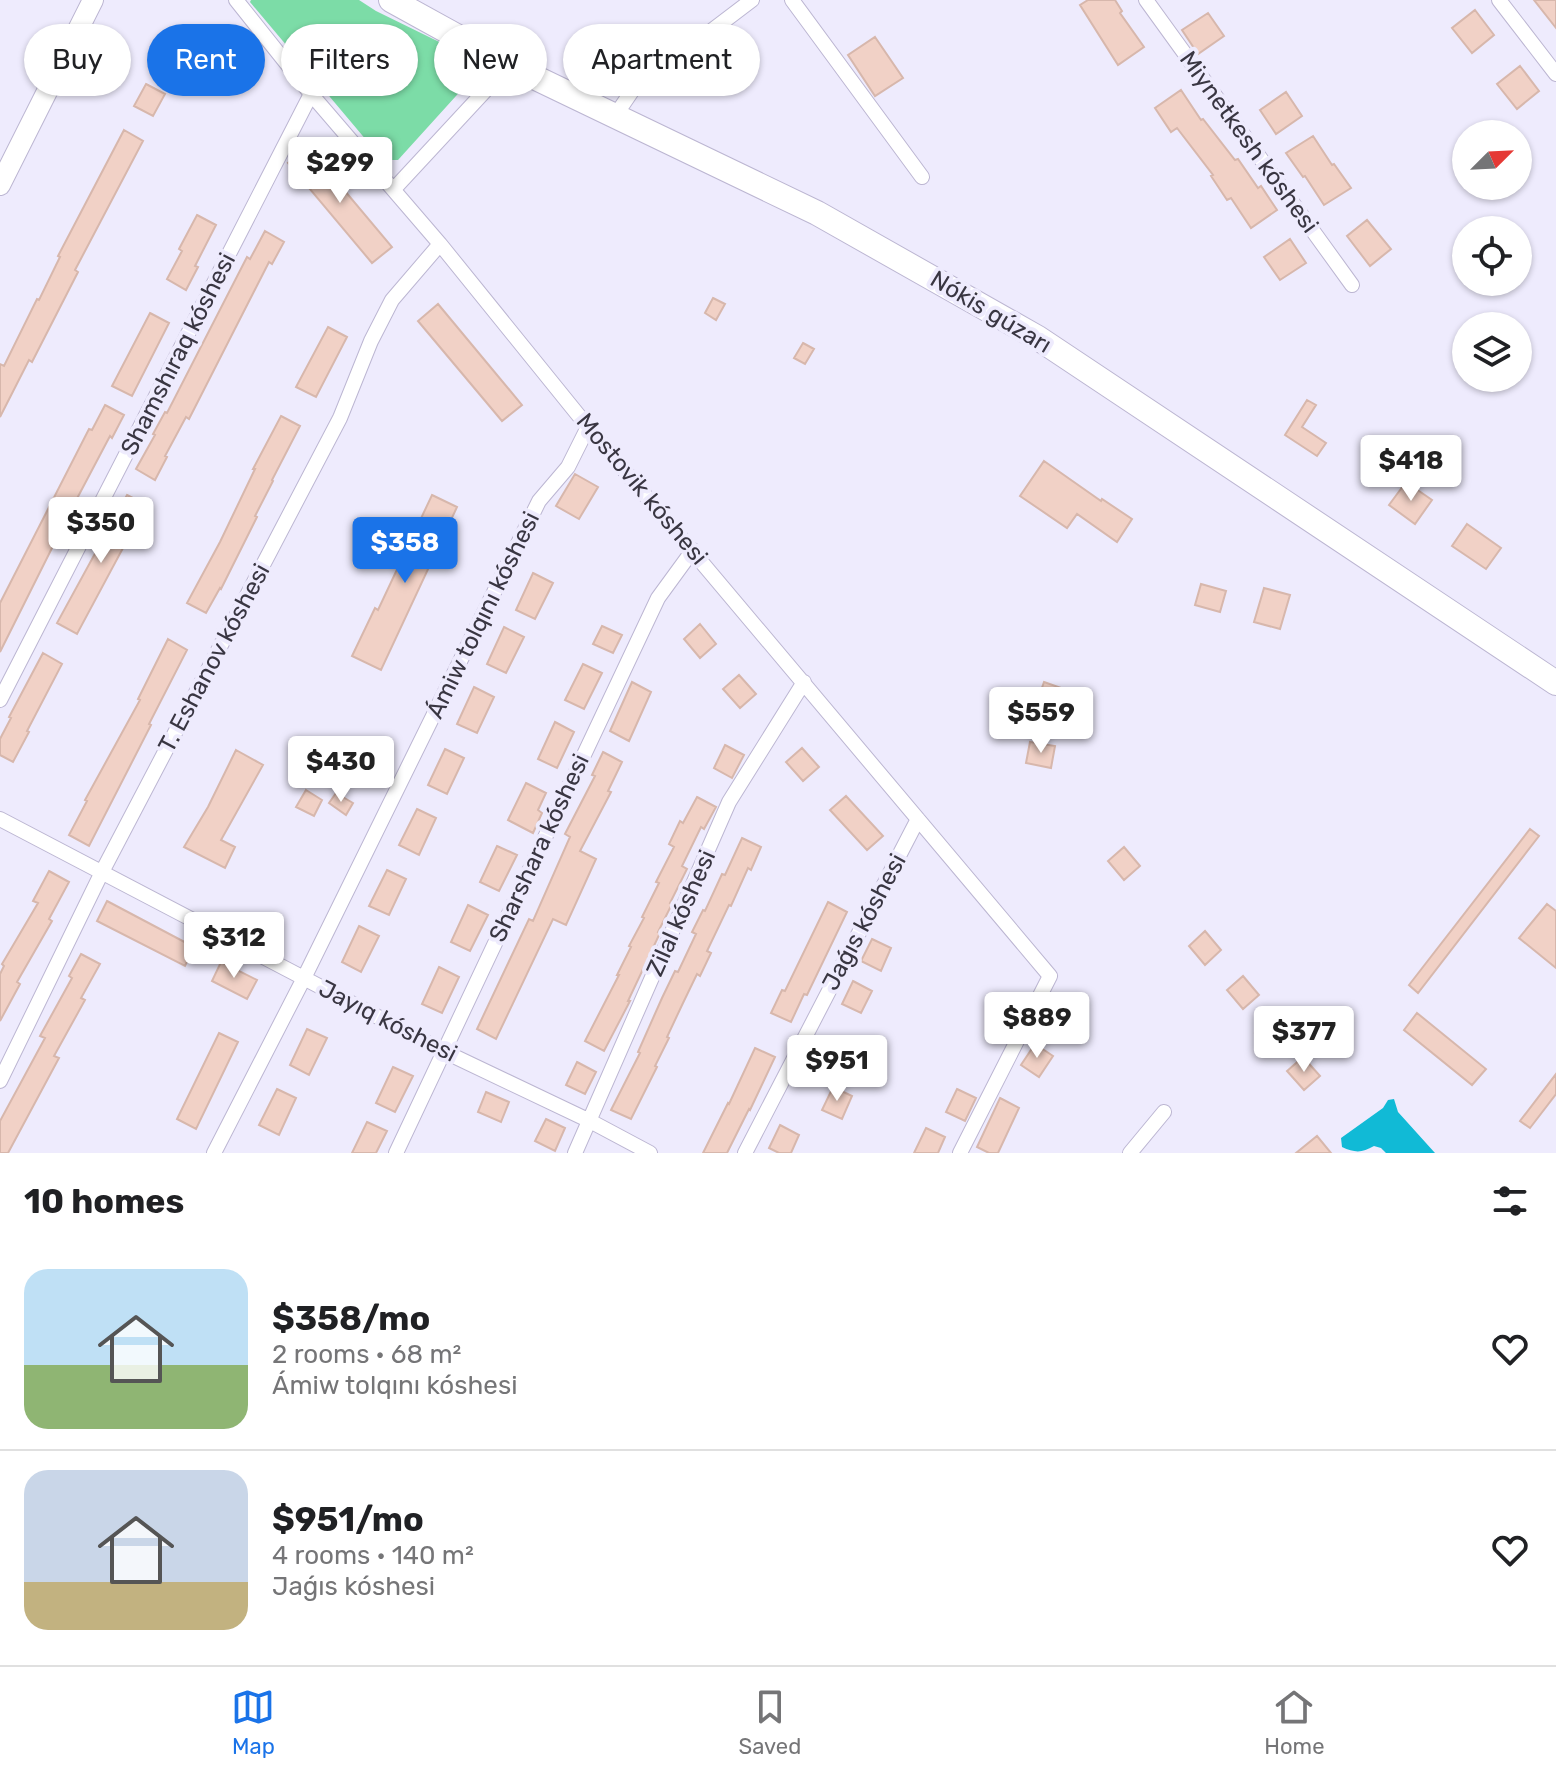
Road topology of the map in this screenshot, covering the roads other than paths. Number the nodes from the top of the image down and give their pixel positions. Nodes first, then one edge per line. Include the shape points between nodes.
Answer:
1 (93, 0) edge
2 (236, 0) edge
3 (391, 0) edge
4 (752, 0) edge
5 (792, 0) edge
6 (1146, 0) edge
7 (1499, 0) edge
8 (435, 24) edge
9 (281, 56) edge
10 (1556, 74) edge
11 (547, 83) edge
12 (310, 96) edge
13 (313, 96) edge
14 (480, 96) edge
15 (615, 116) junction
16 (922, 177) dead end
17 (0, 185) edge
18 (394, 189) junction
19 (440, 244) junction
20 (1352, 285) dead end
21 (588, 427) junction
22 (693, 550) junction
23 (804, 682) junction
24 (1556, 683) edge
25 (0, 700) edge
26 (0, 819) edge
27 (918, 819) junction
28 (102, 872) junction
29 (304, 978) junction
30 (443, 1051) junction
31 (0, 1081) edge
32 (1164, 1112) dead end
33 (590, 1121) junction
34 (214, 1153) edge
35 (396, 1153) edge
36 (575, 1153) edge
37 (650, 1153) edge
38 (745, 1153) edge
39 (960, 1153) edge
40 (1130, 1153) edge

1 - 17 street
2 - 9 street, Mostovik kóshesi
3 - 8 main road, Nókis gúzarı
4 - 15 street via 632,91
5 - 16 street
6 - 20 street, Miynetkesh kóshesi
7 - 10 street
11 - 15 main road, Nókis gúzarı
12 - 25 street, Shamshıraq kóshesi
13 - 18 street, Mostovik kóshesi
14 - 18 street
15 - 24 main road, Nókis gúzarı via 817,213 1038,338
18 - 19 street, Mostovik kóshesi
19 - 21 street, Mostovik kóshesi
19 - 28 street, T. Eshanov kóshesi via 392,300 340,418
21 - 22 street, Mostovik kóshesi
21 - 29 street, Ámiw tolqını kóshesi via 568,467 539,501
22 - 23 street, Mostovik kóshesi
22 - 30 street, Sharshara kóshesi via 658,598
23 - 27 street, Mostovik kóshesi
23 - 33 street, Zilal kóshesi via 729,802
26 - 28 street, Jayıq kóshesi
27 - 38 street, Jaǵıs kóshesi
27 - 39 street, Mostovik kóshesi via 1050,976
28 - 29 street, Jayıq kóshesi
28 - 31 street, T. Eshanov kóshesi
29 - 30 street, Jayıq kóshesi
29 - 34 street, Ámiw tolqını kóshesi
30 - 33 street, Jayıq kóshesi
30 - 35 street, Sharshara kóshesi
32 - 40 street
33 - 36 street, Zilal kóshesi
33 - 37 street, Jayıq kóshesi

